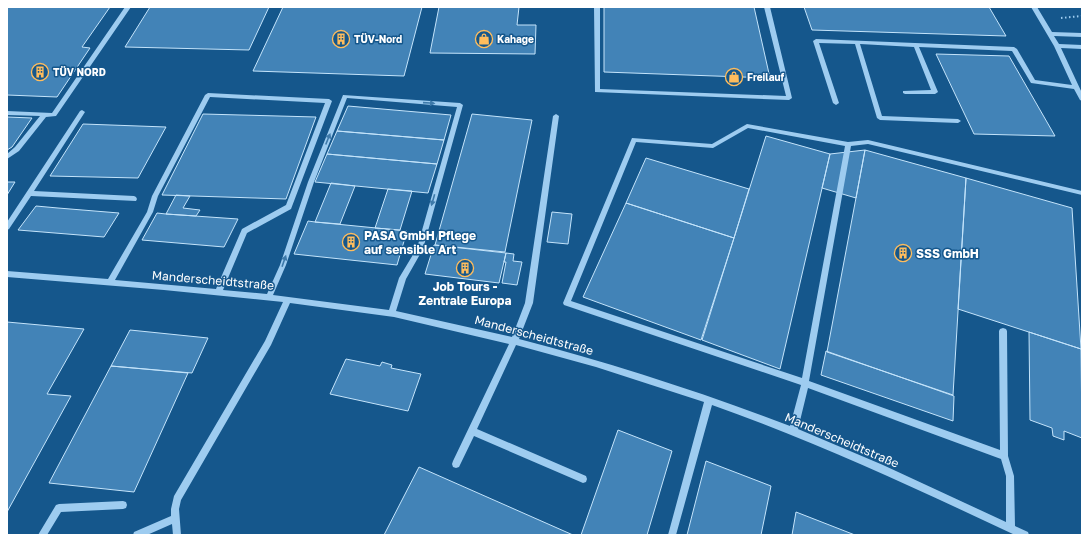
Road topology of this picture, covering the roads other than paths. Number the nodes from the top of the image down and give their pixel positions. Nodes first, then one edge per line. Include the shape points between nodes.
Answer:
1 (128, 7) edge
2 (597, 7) edge
3 (767, 7) edge
4 (1034, 7) edge
5 (1050, 34) junction
6 (1082, 35) edge
7 (857, 42) junction
8 (916, 45) junction
9 (1057, 46) junction
10 (1082, 47) edge
11 (1076, 86) junction
12 (905, 92) dead end
13 (1082, 99) edge
14 (836, 103) dead end
15 (82, 112) dead end
16 (7, 113) edge
17 (45, 114) junction
18 (556, 116) dead end
19 (958, 121) dead end
20 (848, 144) junction
21 (7, 157) edge
22 (29, 193) junction
23 (1082, 193) edge
24 (134, 199) dead end
25 (7, 227) edge
26 (7, 274) edge
27 (110, 283) junction
28 (218, 292) junction
29 (269, 297) junction
30 (288, 300) junction
31 (391, 314) junction
32 (1003, 331) dead end
33 (514, 342) junction
34 (804, 383) junction
35 (709, 400) junction
36 (472, 431) junction
37 (793, 431) junction
38 (1004, 456) junction
39 (456, 464) dead end
40 (583, 479) dead end
41 (123, 505) dead end
42 (176, 518) junction
43 (1011, 528) junction
44 (42, 535) edge
45 (137, 535) edge
46 (177, 535) edge
47 (672, 535) edge
48 (1026, 535) edge

1 - 17 street via 54,115
2 - 3 street via 597,91 789,98
4 - 5 street
5 - 6 street
5 - 9 street
7 - 8 street
7 - 14 street via 816,40
7 - 19 street via 880,118
8 - 11 street via 1014,49 1033,82
8 - 12 street via 935,92
9 - 10 street
9 - 11 street
11 - 13 street
15 - 22 street
16 - 17 street
17 - 21 street via 17,149
18 - 33 street via 529,303
20 - 23 street via 868,142
20 - 34 street
20 - 34 street via 747,126 713,146 634,140 566,303
22 - 24 street
22 - 25 street
26 - 27 street, Manderscheidtstraße
27 - 28 street, Manderscheidtstraße
27 - 28 street via 150,212 155,196 208,95 329,101 288,207 244,231
28 - 29 street, Manderscheidtstraße
29 - 30 street, Manderscheidtstraße
29 -> 31 street via 345,96 460,105 420,249 403,278
30 - 31 street, Manderscheidtstraße
30 - 42 street via 268,343 176,499
31 - 33 street, Manderscheidtstraße
32 - 38 street
33 - 35 street, Manderscheidtstraße via 597,364
33 - 36 street
34 - 37 street
34 - 38 street
35 - 37 street, Manderscheidtstraße
35 - 47 street
36 - 39 street
36 - 40 street
37 - 43 street, Manderscheidtstraße
38 - 43 street via 1010,476
41 - 44 street via 59,508
42 - 45 street
42 - 46 street
43 - 48 street, Manderscheidtstraße

